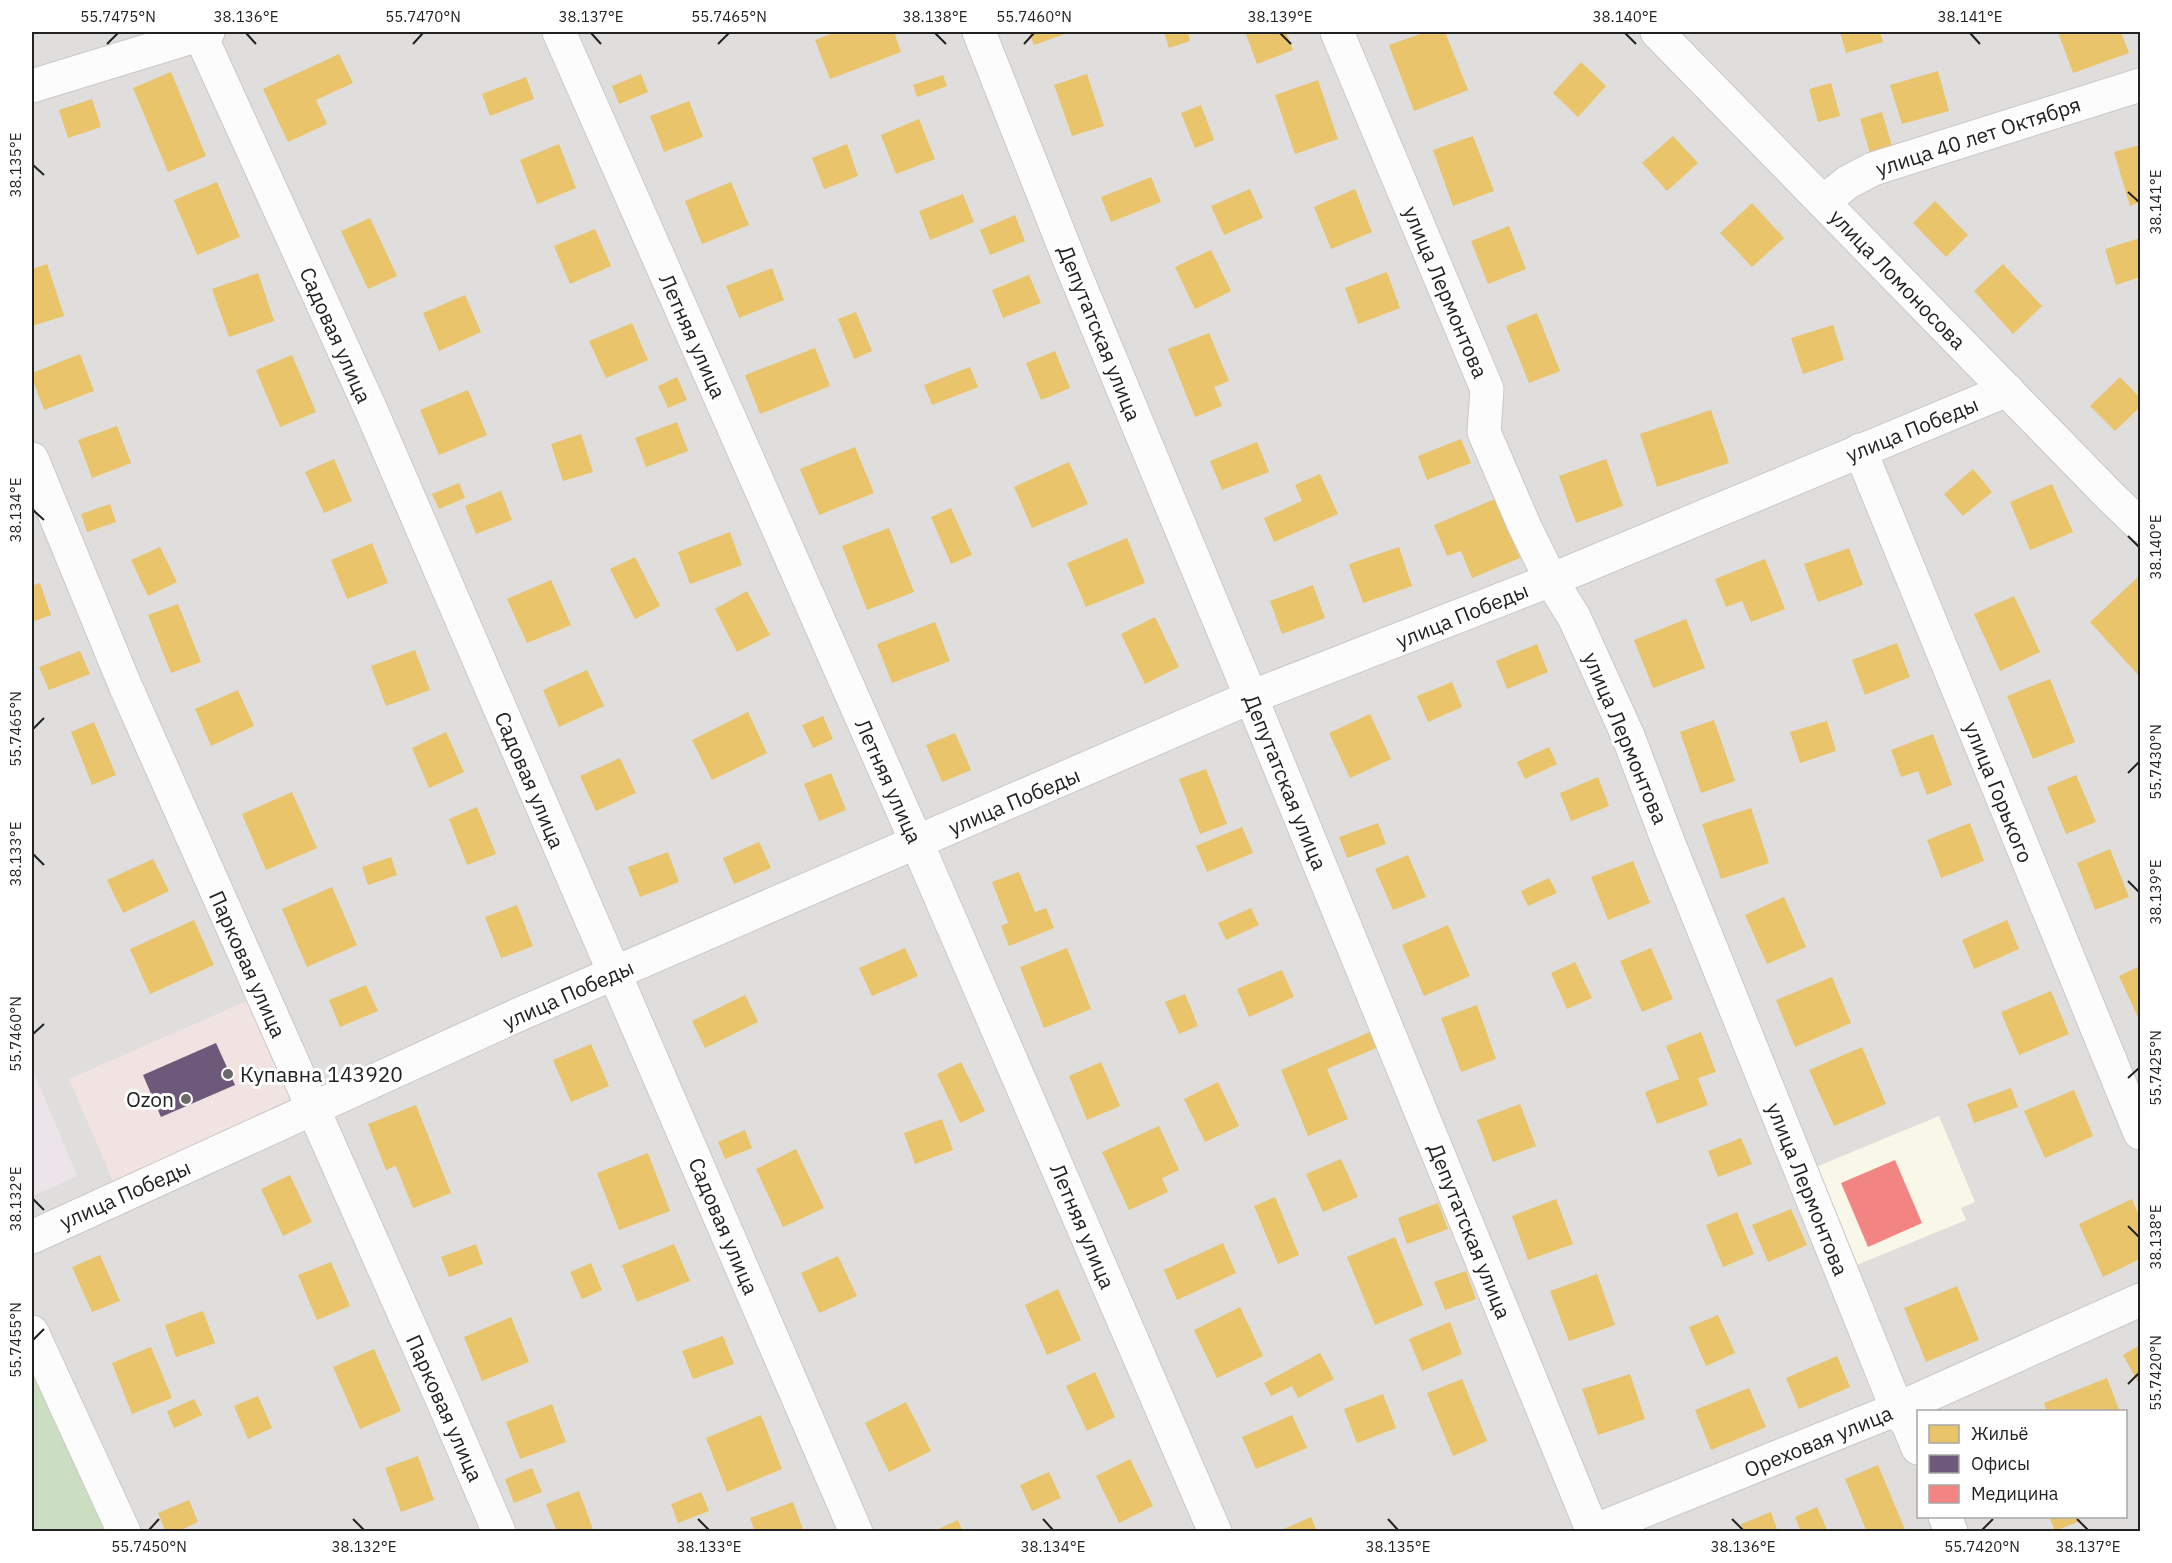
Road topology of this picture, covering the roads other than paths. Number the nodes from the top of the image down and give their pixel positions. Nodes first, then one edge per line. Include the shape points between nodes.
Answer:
1 (202, 32) edge
2 (559, 32) edge
3 (979, 32) edge
4 (1337, 32) edge
5 (1657, 32) edge
6 (2140, 85) edge
7 (32, 86) edge
8 (1823, 202) junction
9 (2007, 390) junction
10 (1860, 450) junction
11 (32, 459) edge
12 (2140, 525) edge
13 (1551, 580) junction
14 (1251, 698) junction
15 (917, 843) junction
16 (614, 974) junction
17 (312, 1110) junction
18 (2140, 1133) edge
19 (32, 1237) edge
20 (2140, 1300) edge
21 (32, 1332) edge
22 (1897, 1409) junction
23 (1917, 1445) edge
24 (1592, 1531) edge
25 (124, 1532) edge
26 (499, 1532) edge
27 (856, 1532) edge
28 (1215, 1532) edge

1 - 7 street
1 - 16 street, Садовая улица via 371,410
2 - 15 street, Летняя улица
3 - 14 street, Депутатская улица
4 - 13 street, улица Лермонтова via 1486,389 1484,432
5 - 8 street, улица Ломоносова
6 - 8 street, улица 40 лет Октября via 1873,168
8 - 9 street, улица Ломоносова
9 - 10 street, улица Победы
9 - 12 street, улица Ломоносова
10 - 13 street, улица Победы
10 - 18 street, улица Горького
11 - 17 street, Парковая улица via 124,685
13 - 14 street, улица Победы
13 - 22 street, улица Лермонтова via 1574,617 1628,736
14 - 15 street, улица Победы
14 - 24 street, Депутатская улица
15 - 16 street, улица Победы
15 - 28 street, Летняя улица
16 - 17 street, улица Победы
16 - 27 street, Садовая улица
17 - 19 street, улица Победы
17 - 26 street, Парковая улица
20 - 22 street, Ореховая улица
21 - 25 street
22 - 23 street, улица Лермонтова via 1910,1426
22 - 24 street, Ореховая улица

